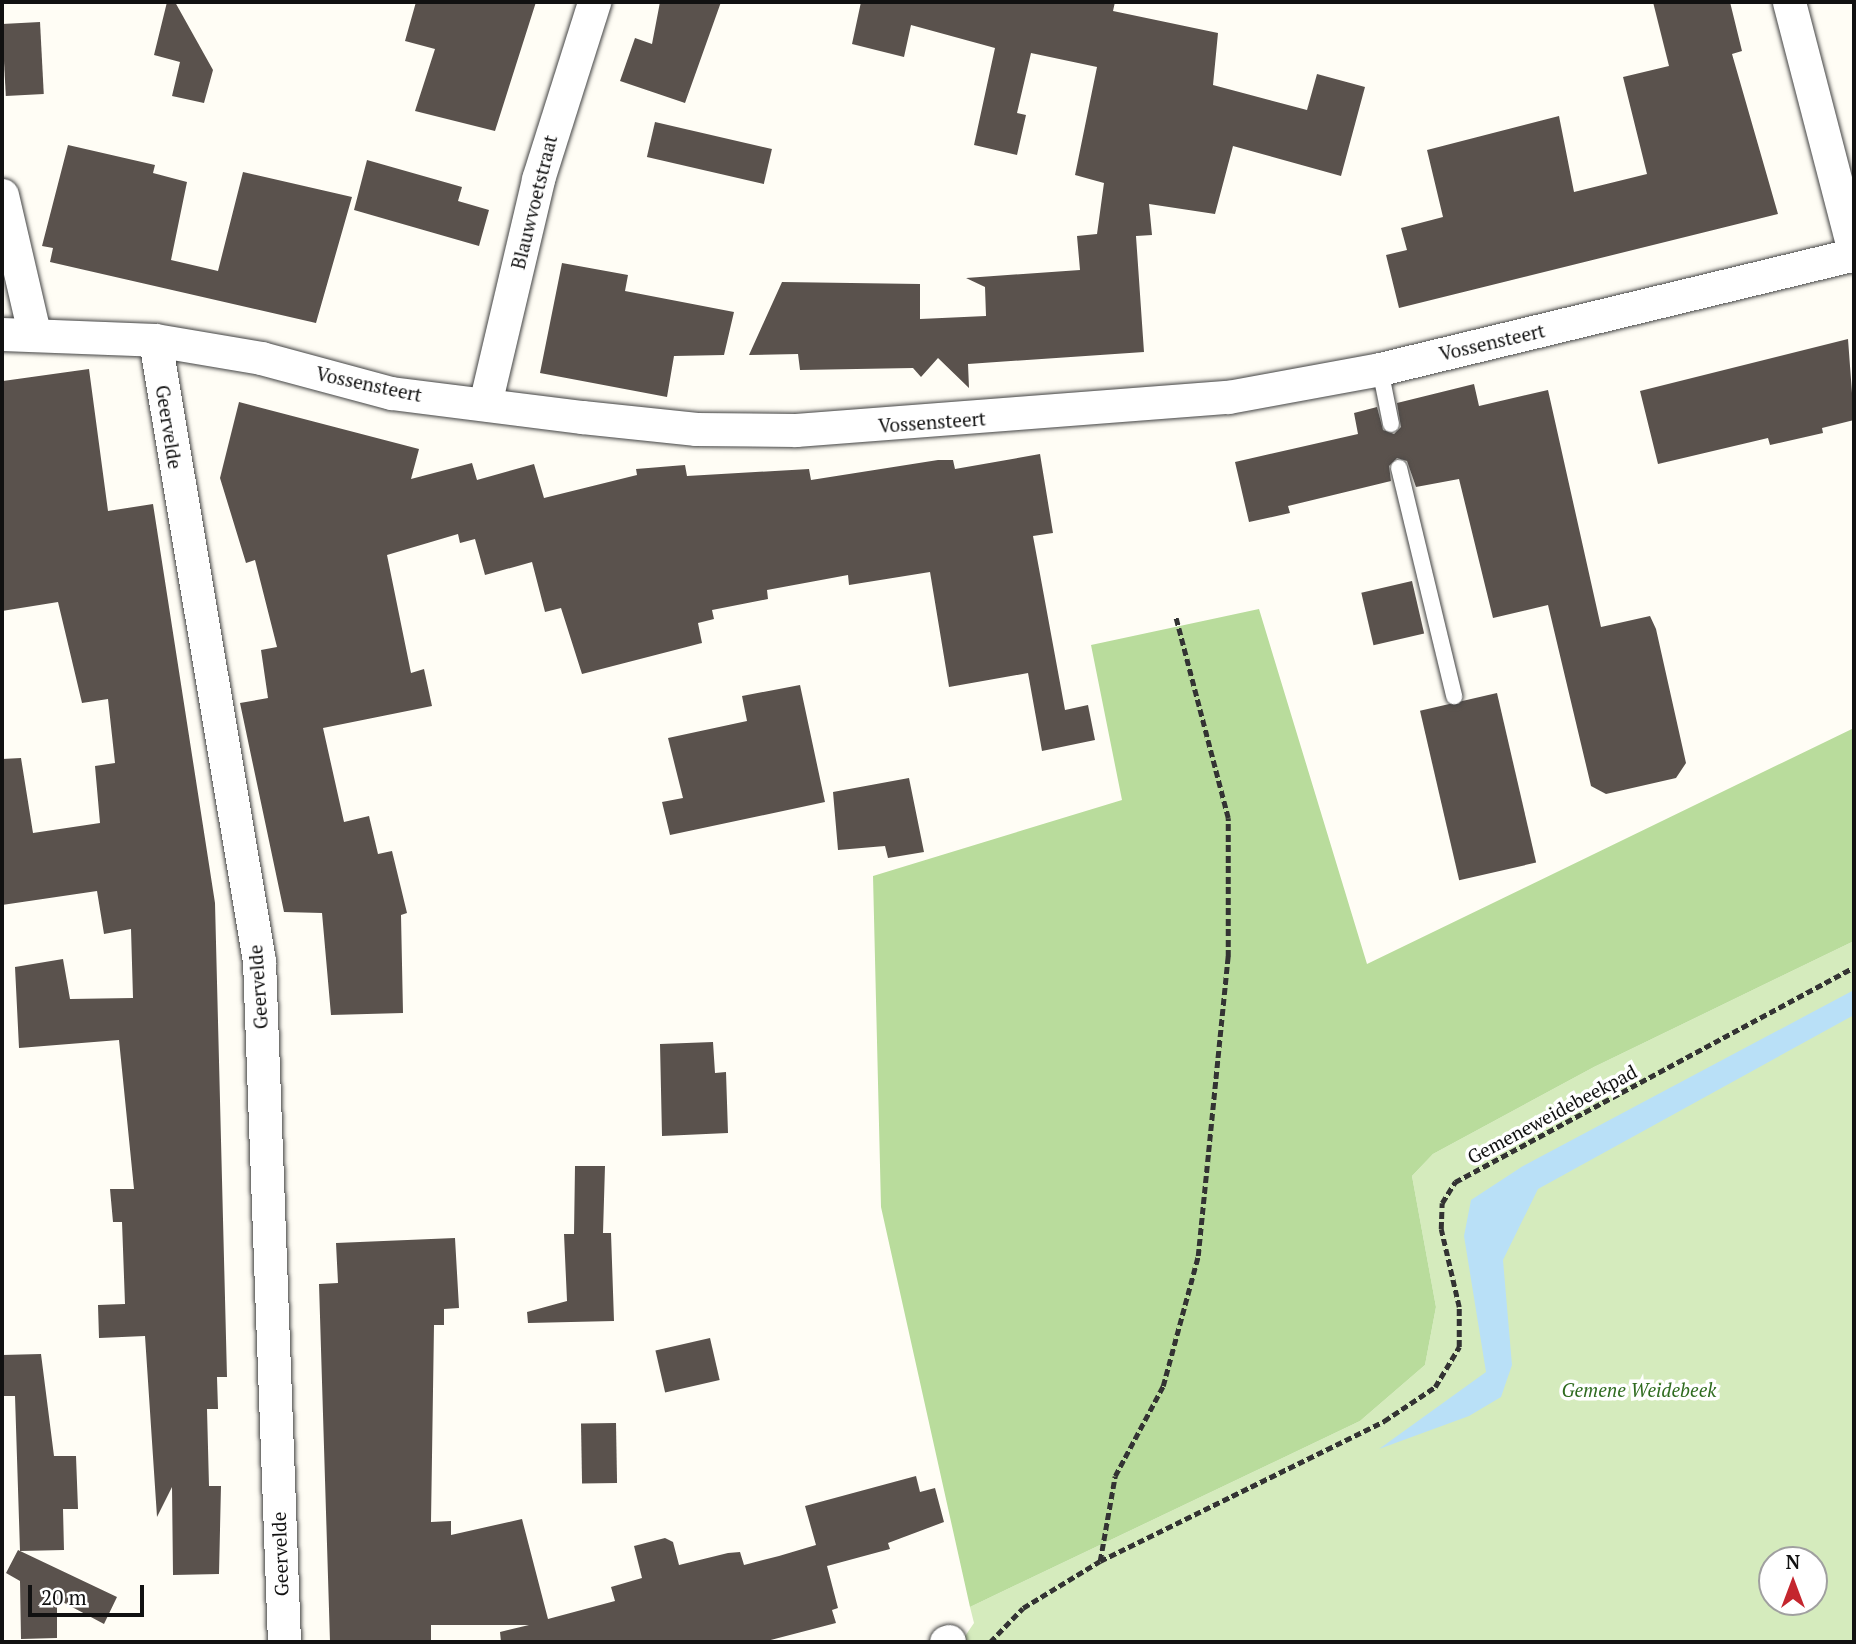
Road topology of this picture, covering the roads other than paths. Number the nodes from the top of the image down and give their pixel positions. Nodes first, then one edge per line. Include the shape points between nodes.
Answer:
1 (594, 2) edge
2 (1789, 2) edge
3 (2, 195) edge
4 (1854, 253) edge
5 (18, 333) edge
6 (155, 340) junction
7 (1380, 369) junction
8 (485, 404) junction
9 (1391, 424) dead end
10 (1399, 468) dead end
11 (1454, 696) dead end
12 (284, 1642) edge

1 - 8 street, Blauwvoetstraat via 538,179
2 - 4 street
3 - 5 street
4 - 7 street, Vossensteert
5 - 6 street, Vossensteert
6 - 8 street, Vossensteert via 261,358 391,393
6 - 12 street, Geervelde via 259,961
7 - 8 street, Vossensteert via 1145,406 796,430 696,429
7 - 9 lane
10 - 11 lane

